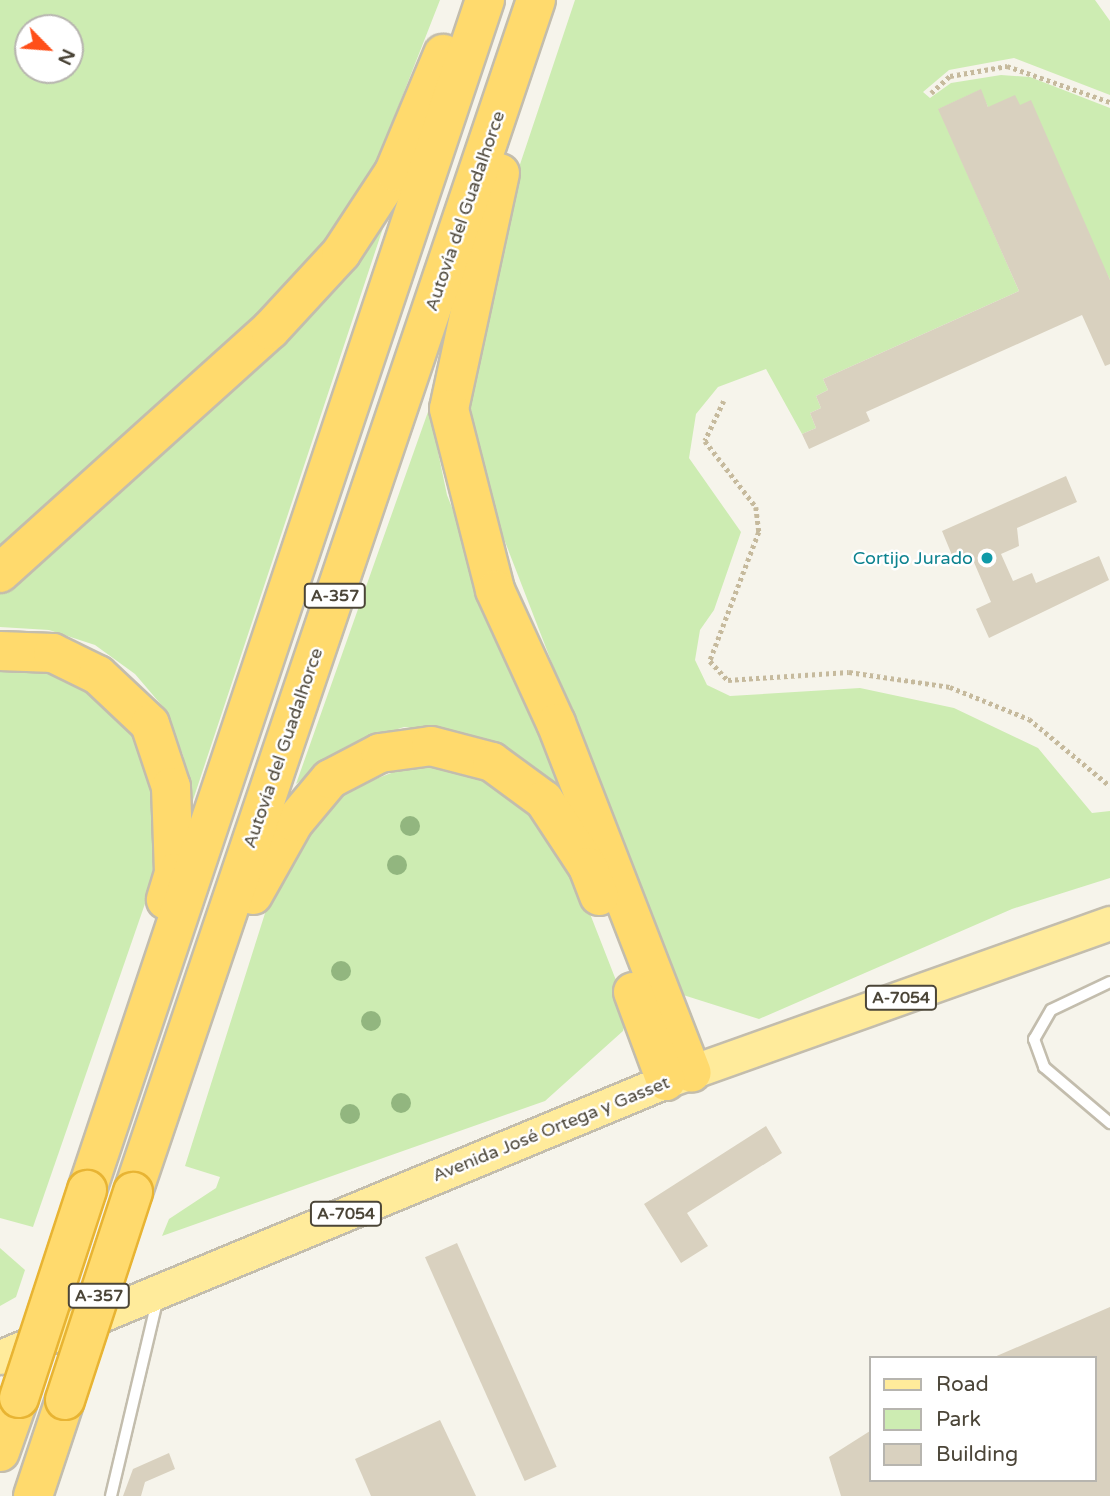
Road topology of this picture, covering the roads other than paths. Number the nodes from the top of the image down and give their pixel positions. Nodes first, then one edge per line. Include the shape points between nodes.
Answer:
1 (465, 0) edge
2 (485, 0) edge
3 (537, 0) edge
4 (0, 573) edge
5 (0, 651) edge
6 (1110, 923) edge
7 (1110, 982) edge
8 (679, 1077) junction
9 (1110, 1123) edge
10 (87, 1191) junction
11 (133, 1192) junction
12 (159, 1291) junction
13 (0, 1357) edge
14 (0, 1452) edge
15 (33, 1496) edge
16 (111, 1496) edge

1 - 4 highway via 394,172 341,253 270,330
2 - 10 highway, A-357
3 - 8 highway via 449,409 495,590 556,723
3 - 11 highway, Autovía del Guadalhorce / A-357
5 - 10 highway via 53,653 99,675 150,724 171,787 174,873
6 - 8 main road, Avenida José Ortega y Gasset / A-7054
7 - 9 lane via 1051,1010 1034,1039 1044,1068
8 - 11 highway via 588,867 544,800 492,762 431,746 380,752 330,779 294,822 258,881
8 - 12 main road, Avenida José Ortega y Gasset / A-7054
10 - 14 highway, A-357, bridge
11 - 15 highway, Autovía del Guadalhorce / A-357, bridge
12 - 13 main road, Avenida José Ortega y Gasset / A-7054
12 - 16 lane

